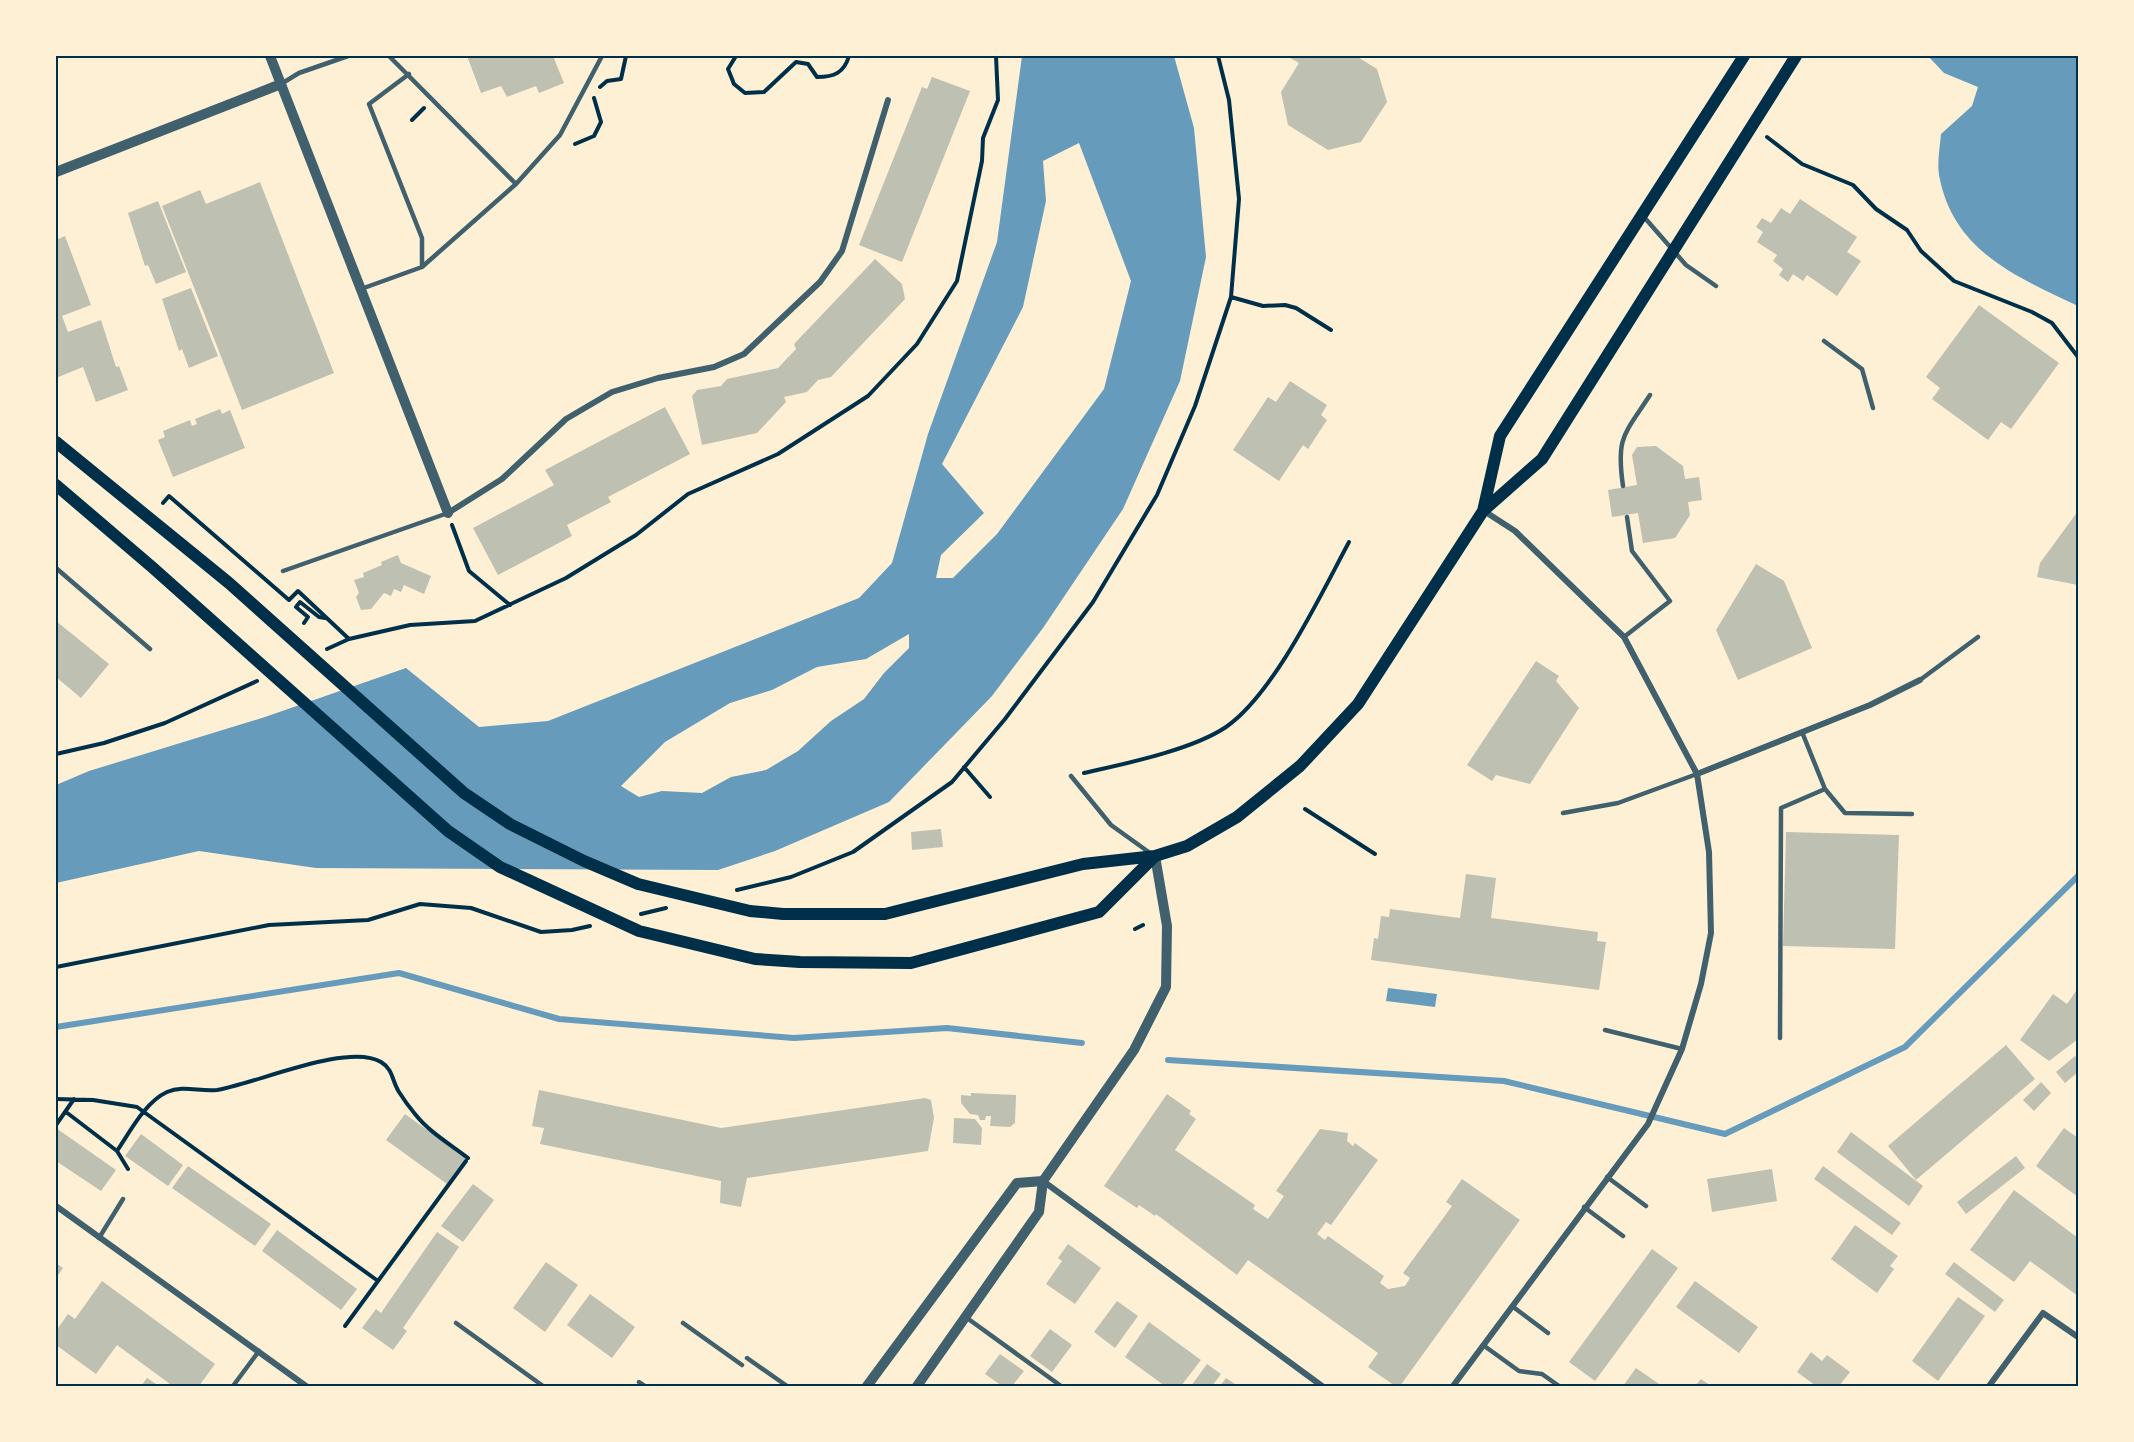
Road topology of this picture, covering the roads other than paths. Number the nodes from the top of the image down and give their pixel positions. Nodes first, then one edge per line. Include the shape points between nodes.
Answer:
1 (270, 56) edge
2 (348, 56) edge
3 (389, 56) edge
4 (602, 56) edge
5 (1744, 56) edge
6 (1796, 56) edge
7 (409, 74) junction
8 (281, 84) junction
9 (888, 100) dead end
10 (56, 172) edge
11 (516, 184) junction
12 (1642, 215) junction
13 (1673, 250) junction
14 (422, 267) junction
15 (1716, 286) dead end
16 (361, 289) junction
17 (1824, 341) dead end
18 (1650, 395) dead end
19 (1873, 408) dead end
20 (56, 442) edge
21 (56, 485) edge
22 (1623, 486) dead end
23 (1483, 511) junction
24 (448, 513) junction
25 (1628, 517) dead end
26 (56, 568) edge
27 (283, 571) dead end
28 (1624, 637) junction
29 (1978, 637) dead end
30 (150, 649) dead end
31 (1920, 680) joint
32 (1802, 732) junction
33 (1697, 774) junction
34 (1071, 776) road end
35 (1825, 789) junction
36 (1563, 813) dead end
37 (1912, 814) dead end
38 (1155, 856) junction
39 (1605, 1030) dead end
40 (1780, 1038) dead end
41 (1682, 1049) junction
42 (1607, 1177) junction
43 (1043, 1181) junction
44 (123, 1199) dead end
45 (56, 1206) edge
46 (1646, 1206) dead end
47 (1584, 1207) junction
48 (1623, 1236) dead end
49 (99, 1238) junction
50 (1512, 1306) junction
51 (967, 1318) junction
52 (456, 1323) dead end
53 (683, 1323) dead end
54 (1548, 1333) dead end
55 (2079, 1337) edge
56 (1483, 1345) junction
57 (259, 1351) junction
58 (747, 1358) dead end
59 (742, 1365) dead end
60 (639, 1382) dead end
61 (233, 1386) edge
62 (306, 1386) edge
63 (543, 1386) edge
64 (645, 1386) edge
65 (787, 1386) edge
66 (867, 1386) edge
67 (917, 1386) edge
68 (1061, 1386) edge
69 (1322, 1386) edge
70 (1453, 1386) edge
71 (1559, 1386) edge
72 (1989, 1386) edge

1 - 8 street
2 - 8 lane via 299,73
3 - 7 lane
4 - 11 lane via 560,135
5 - 12 main road
6 - 13 main road
7 - 11 lane
7 - 14 lane via 369,104 422,238
8 - 10 street
8 - 16 street
9 - 24 street via 842,250 820,282 744,354 714,367 658,378 612,393 566,419 502,479
11 - 14 lane
12 - 13 lane
12 - 23 main road via 1500,436
13 - 15 lane via 1686,265
13 - 23 main road via 1542,459
14 - 16 lane
16 - 24 street
17 - 19 lane via 1862,369
18 - 22 lane via 1619,449
20 - 38 main road via 203,561 464,793 510,825 638,884 750,911 885,914 1083,864
21 - 38 main road via 448,831 500,867 639,932 755,959 911,963 1099,912
23 - 28 street via 1515,531
23 - 38 main road via 1358,704 1300,766 1237,818 1187,846
24 - 27 lane
25 - 28 lane via 1632,550 1670,601
26 - 30 lane
28 - 33 street
29 - 31 lane
31 - 32 street
32 - 33 street
32 - 35 lane
33 - 36 lane via 1618,802
33 - 41 street via 1709,852 1711,933
34 - 38 lane via 1111,825
35 - 37 lane via 1845,813
35 - 40 lane via 1781,808
38 - 43 street via 1167,926 1166,987 1134,1050
39 - 41 lane
41 - 42 street via 1648,1124
42 - 46 lane
42 - 47 street
43 - 51 street via 1039,1212
43 - 66 street via 1017,1183
43 - 69 street
44 - 49 lane
45 - 49 street
47 - 48 lane
47 - 50 street
49 - 57 street
50 - 54 lane
50 - 56 street
51 - 67 street
51 - 68 lane
52 - 63 lane
53 - 59 lane
55 - 72 street via 2043,1313
56 - 70 street
56 - 71 lane via 1519,1371 1542,1374
57 - 61 lane
57 - 62 street
58 - 65 lane
60 - 64 lane

